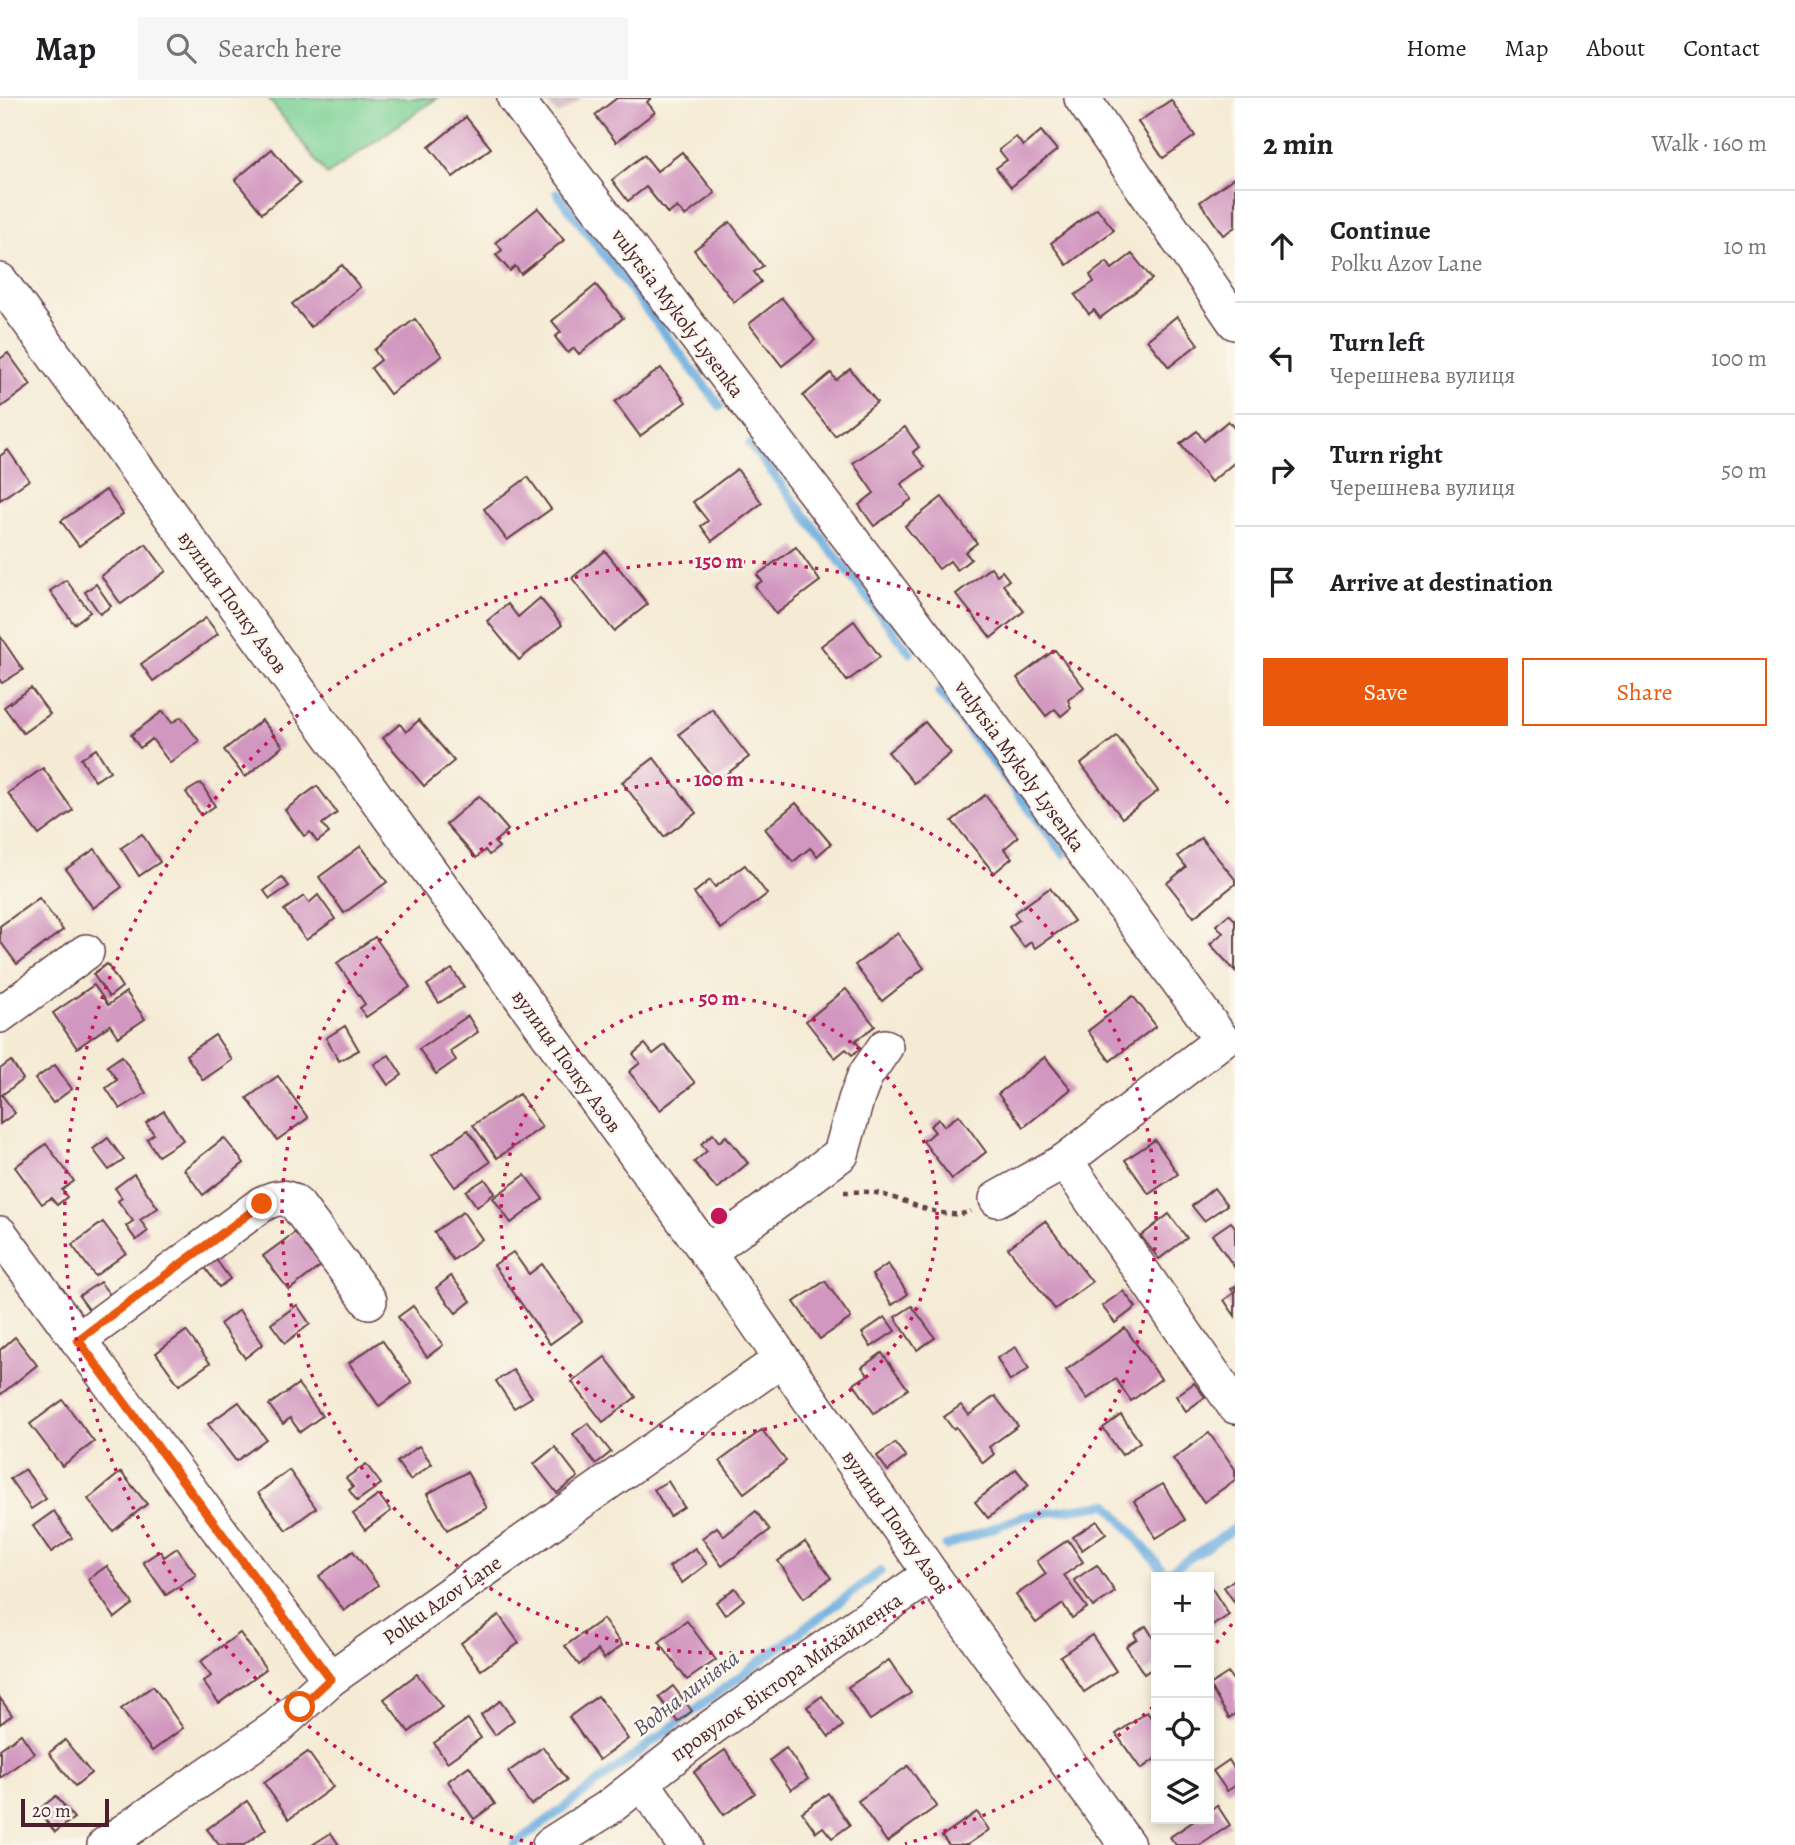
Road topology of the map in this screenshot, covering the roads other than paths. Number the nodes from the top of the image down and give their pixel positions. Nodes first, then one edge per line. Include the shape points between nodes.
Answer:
1 (515, 98) edge
2 (1082, 98) edge
3 (0, 282) edge
4 (1235, 322) edge
5 (86, 952) dead end
6 (0, 1015) edge
7 (1229, 1035) edge
8 (885, 1047) dead end
9 (1065, 1161) junction
10 (997, 1199) road end
11 (0, 1234) edge
12 (707, 1253) junction
13 (369, 1301) dead end
14 (78, 1340) junction
15 (782, 1359) junction
16 (1235, 1406) edge
17 (932, 1574) junction
18 (330, 1679) junction
19 (642, 1783) junction
20 (104, 1845) edge
21 (550, 1845) edge
22 (685, 1845) edge
23 (1127, 1845) edge

1 - 7 street, vulytsia Mykoly Lysenka
2 - 4 street
3 - 12 street, вулиця Полку Азов
5 - 6 street
7 - 9 street, vulytsia Mykoly Lysenka
8 - 12 street via 860,1088 841,1154
9 - 10 street, vulytsia Mykoly Lysenka
9 - 16 street
11 - 14 street
12 - 15 street, вулиця Полку Азов
13 - 14 street via 297,1205 280,1197 262,1204
14 - 18 street
15 - 17 street, вулиця Полку Азов
15 - 18 street, Polku Azov Lane
17 - 19 street, провулок Віктора Михайленка via 733,1712
17 - 23 street, вулиця Полку Азов
18 - 20 street, Polku Azov Lane via 276,1728
19 - 21 street, провулок Віктора Михайленка
19 - 22 street

